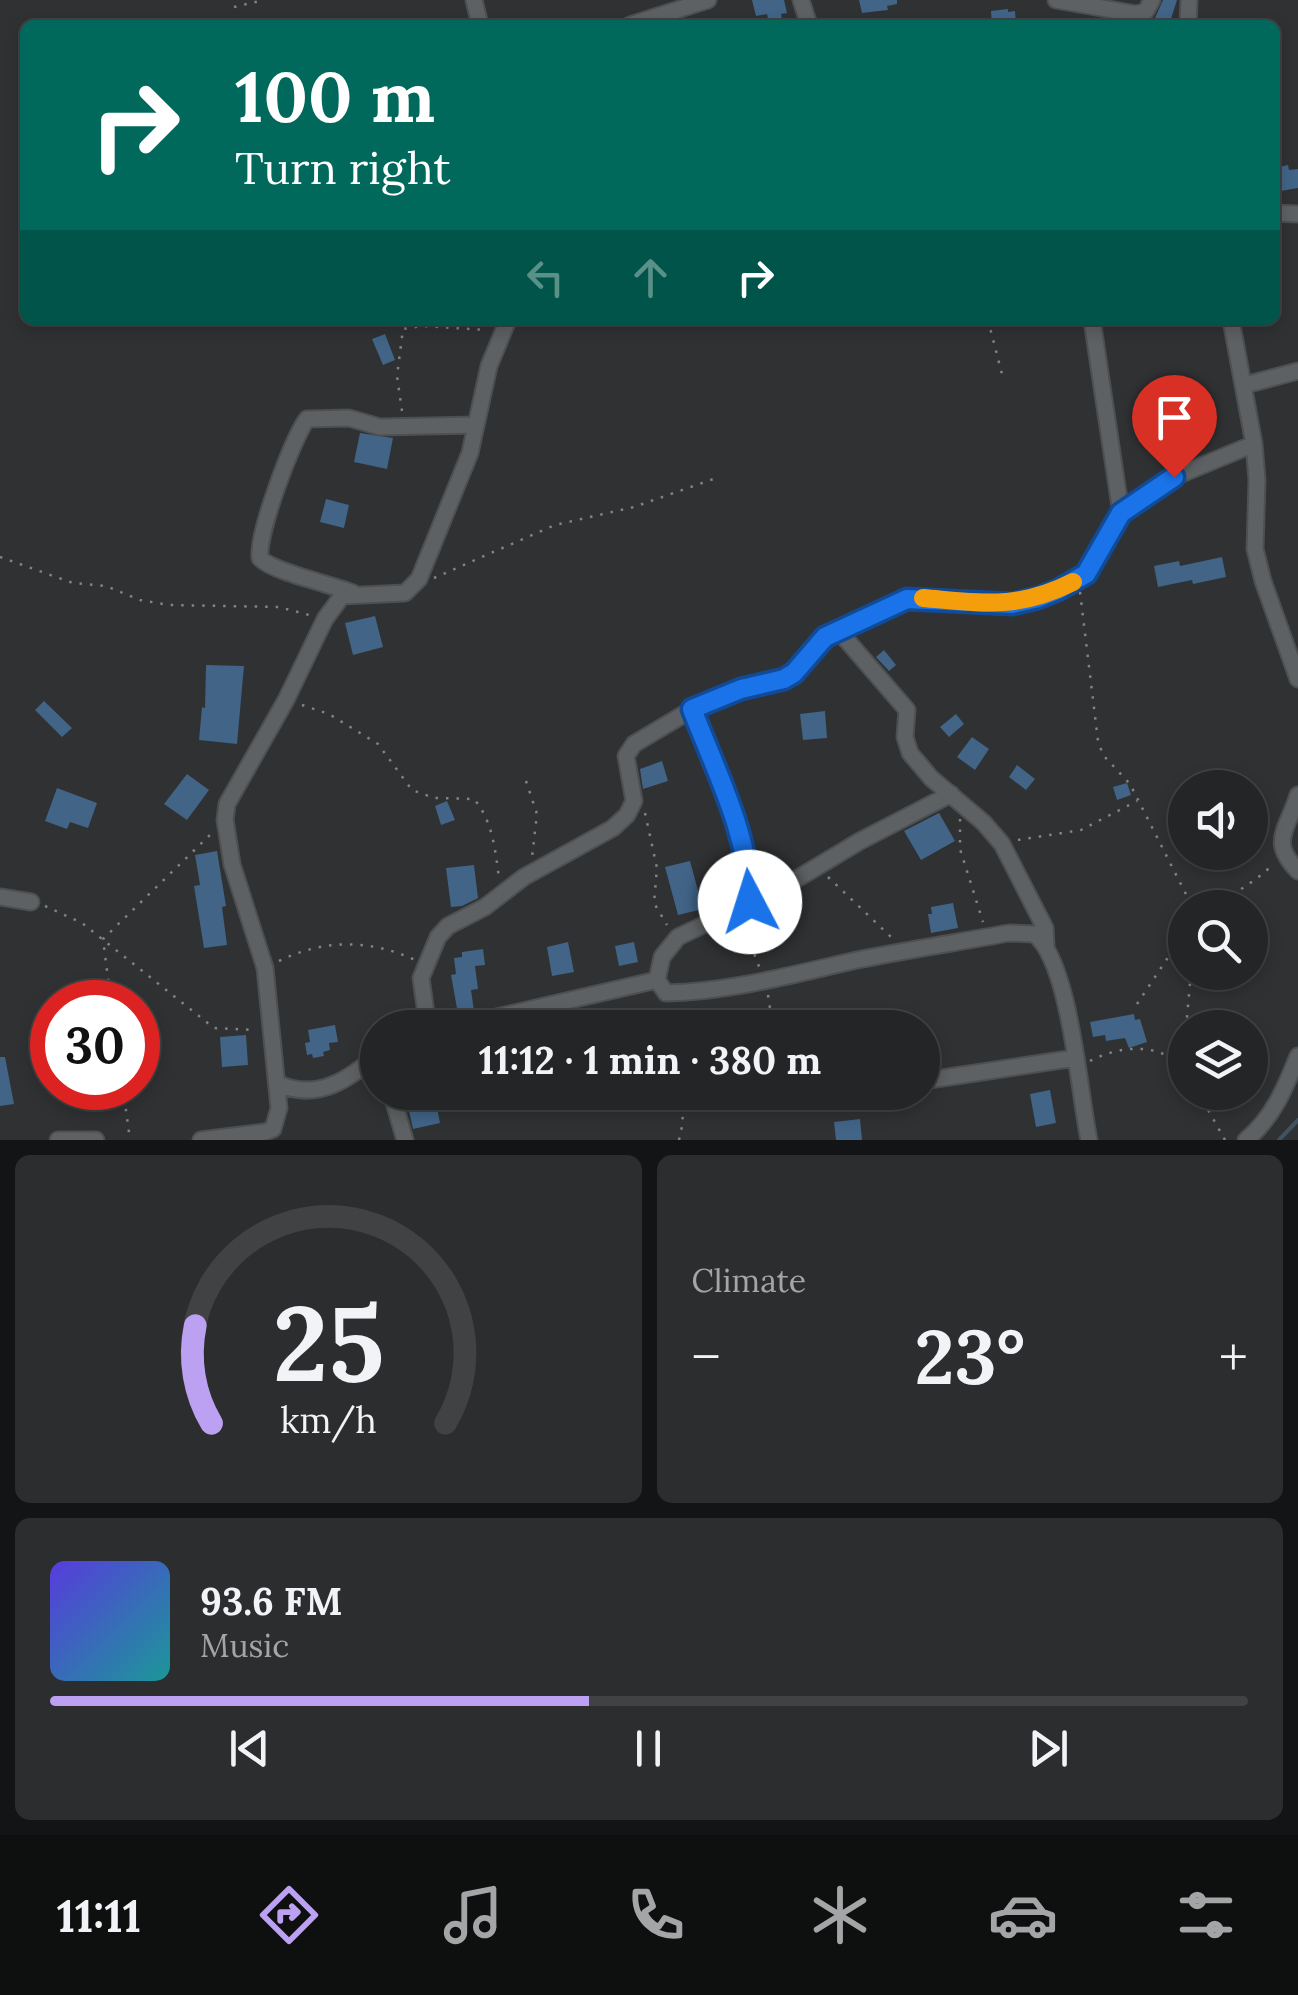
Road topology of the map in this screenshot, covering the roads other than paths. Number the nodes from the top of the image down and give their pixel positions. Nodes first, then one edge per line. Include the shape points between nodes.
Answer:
1 (708, 0) edge
2 (1056, 0) edge
3 (1152, 0) edge
4 (646, 20) edge
5 (507, 325) edge
6 (1093, 325) edge
7 (1232, 325) edge
8 (1298, 370) edge
9 (1245, 386) junction
10 (476, 426) junction
11 (1254, 444) junction
12 (1121, 513) junction
13 (353, 593) junction
14 (838, 630) junction
15 (1298, 679) edge
16 (692, 709) junction
17 (1298, 795) edge
18 (956, 798) junction
19 (1298, 871) edge
20 (0, 898) edge
21 (31, 902) road end
22 (743, 906) junction
23 (1046, 945) junction
24 (661, 986) junction
25 (425, 1010) edge
26 (540, 1010) edge
27 (1298, 1056) edge
28 (1075, 1058) junction
29 (360, 1069) edge
30 (940, 1078) edge
31 (278, 1084) junction
32 (397, 1110) edge
33 (58, 1140) edge
34 (96, 1140) edge
35 (201, 1140) edge
36 (405, 1140) edge
37 (1089, 1140) edge
38 (1246, 1140) edge

1 - 4 street
2 - 3 street via 1136,14
5 - 10 street via 489,366
6 - 12 street
7 - 9 street
8 - 9 street
9 - 11 street
10 - 13 street via 415,586 405,593
10 - 13 street via 307,419 298,431 258,545 260,558
11 - 12 street via 1174,477
11 - 15 street via 1254,549
12 - 14 street via 1078,580 1038,598 1012,604 907,599
13 - 31 street via 342,596 326,620 233,793 225,820 264,968
14 - 16 street via 784,679
14 - 18 street via 903,704 910,753
16 - 22 street via 742,836 750,868
16 - 25 street via 628,751 635,794 620,823 524,877 438,937 420,978
17 - 19 street via 1281,845
18 - 22 street
18 - 23 street via 1002,844 1046,928
20 - 21 street
22 - 24 street via 678,937 662,957
23 - 24 street via 1021,932 764,981
23 - 28 street
24 - 26 street
27 - 38 street via 1284,1093
28 - 30 street
28 - 37 street
29 - 31 street via 321,1089 299,1092
31 - 35 street via 273,1128
32 - 36 street
33 - 34 street

